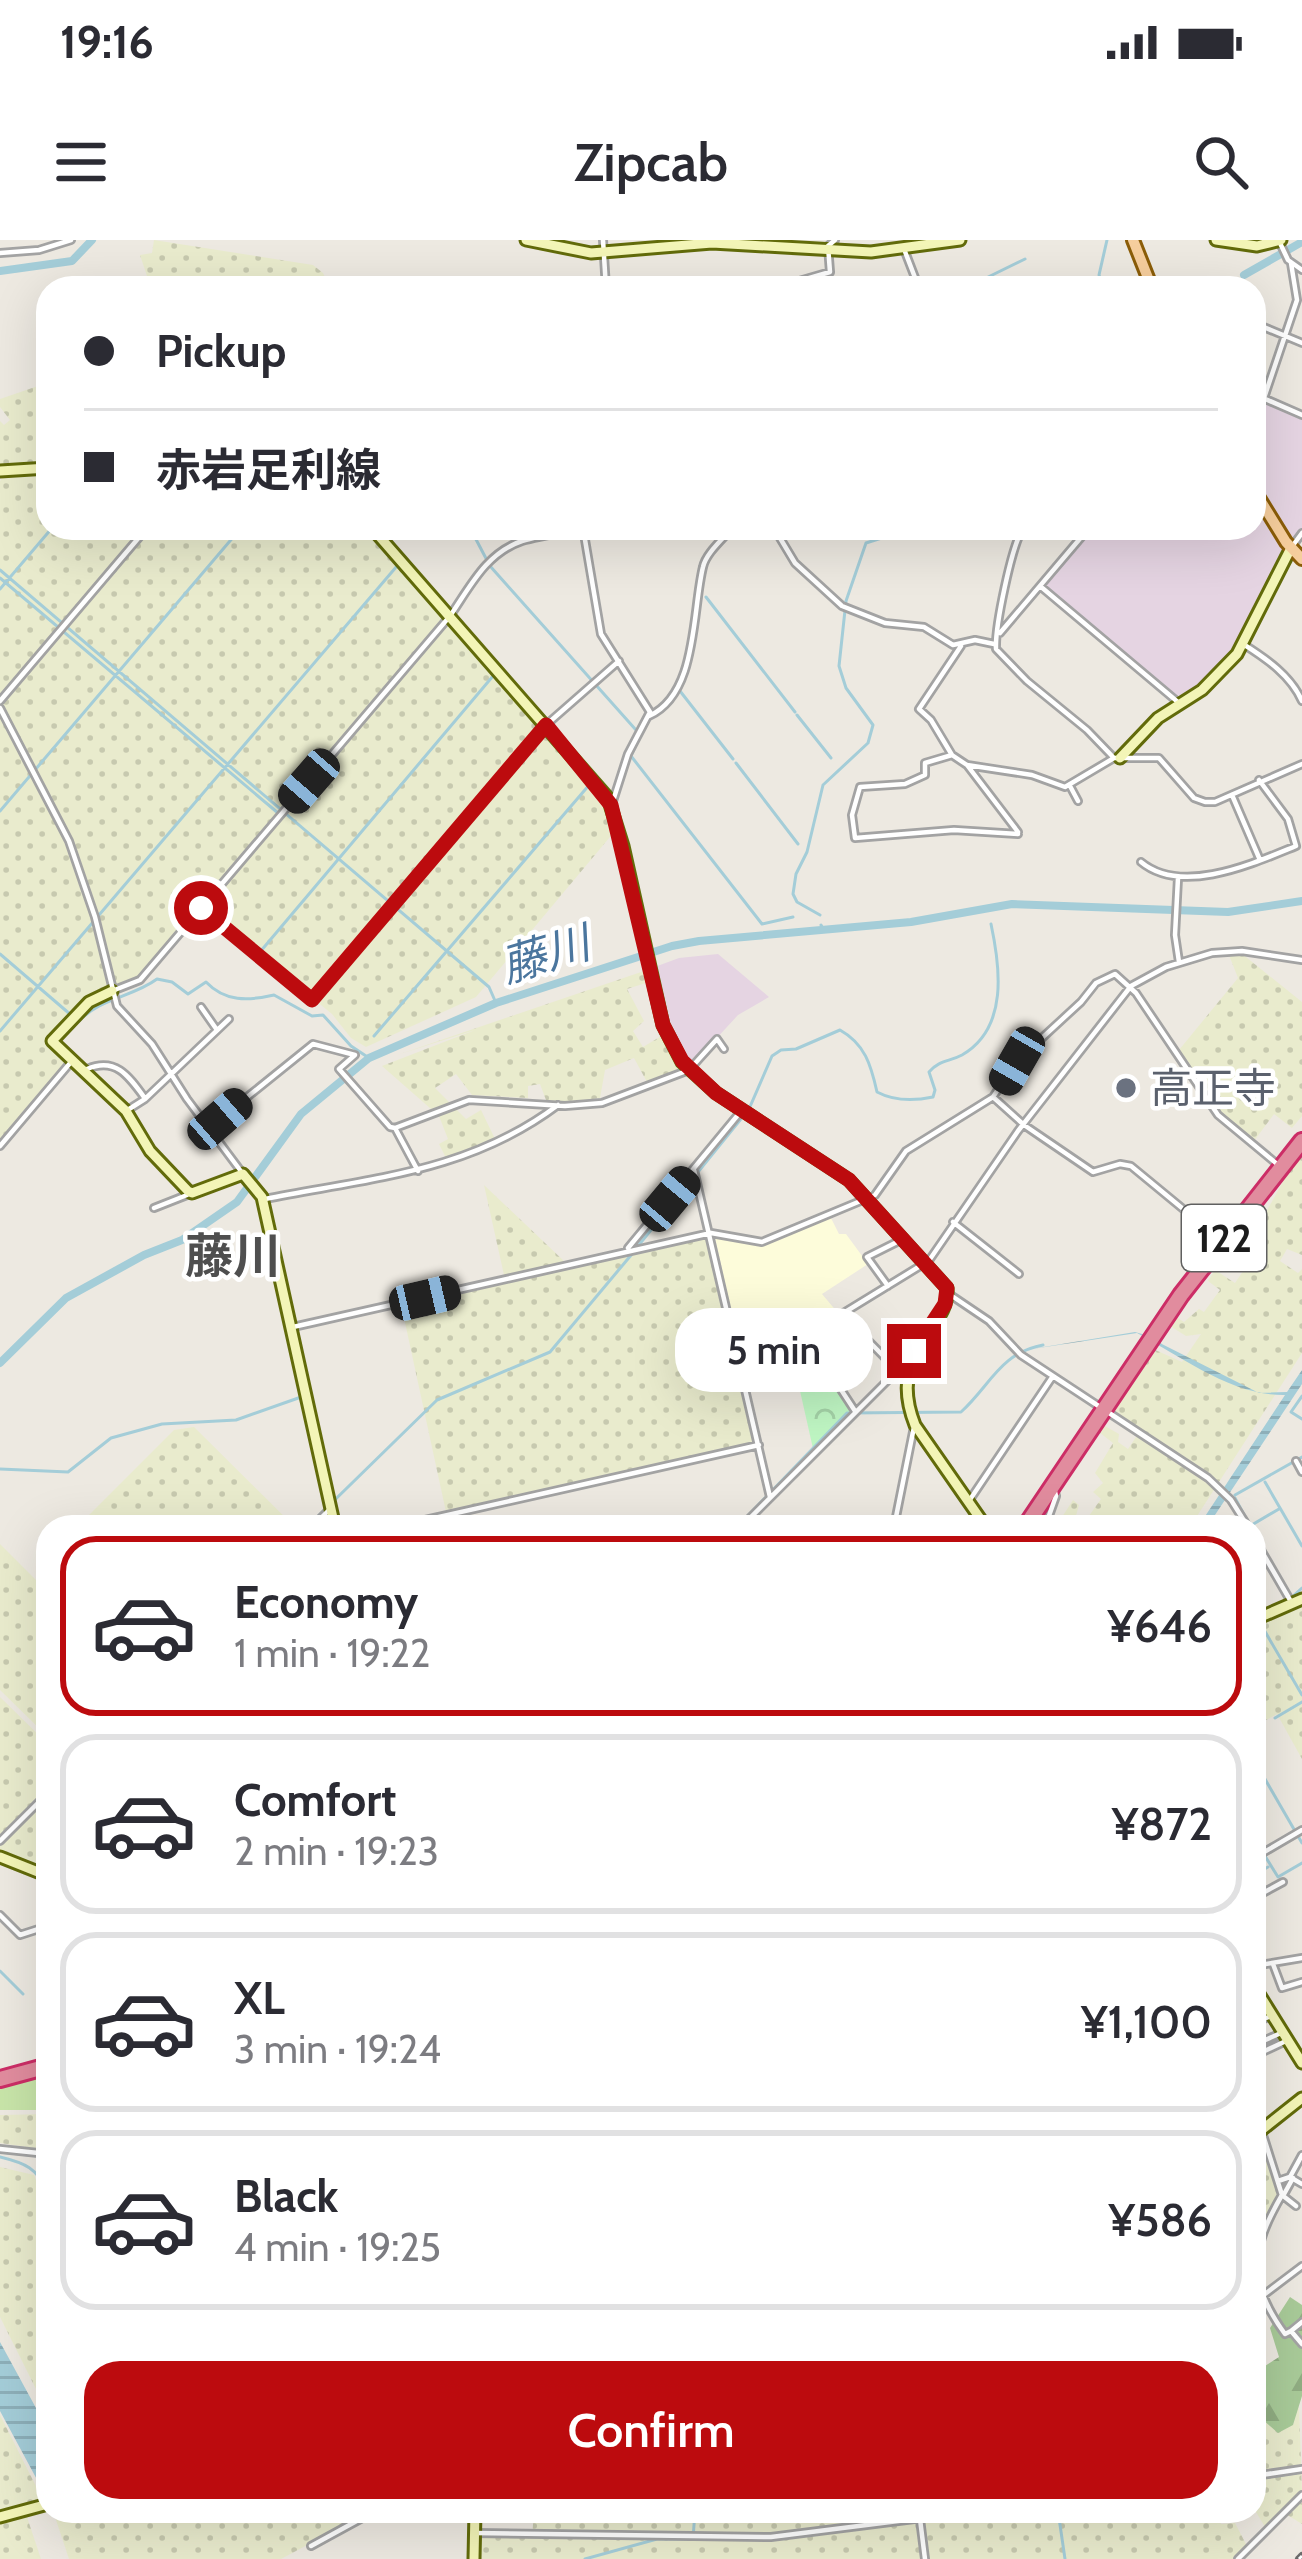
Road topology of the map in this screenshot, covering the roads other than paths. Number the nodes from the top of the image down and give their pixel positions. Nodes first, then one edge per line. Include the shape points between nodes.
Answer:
1 (71, 240) edge
2 (526, 240) edge
3 (603, 240) edge
4 (835, 240) edge
5 (960, 240) edge
6 (1133, 240) edge
7 (1216, 240) edge
8 (711, 242) edge
9 (1280, 242) edge
10 (771, 244) edge
11 (900, 246) edge
12 (829, 252) junction
13 (0, 253) edge
14 (607, 253) junction
15 (1289, 261) junction
16 (1302, 270) edge
17 (606, 276) edge
18 (816, 276) edge
19 (917, 276) edge
20 (1147, 276) edge
21 (1266, 328) edge
22 (1287, 336) junction
23 (1302, 343) edge
24 (1266, 393) edge
25 (1266, 399) edge
26 (1302, 415) edge
27 (36, 469) edge
28 (0, 471) edge
29 (1266, 509) edge
30 (1302, 533) edge
31 (137, 540) edge
32 (383, 540) edge
33 (532, 540) edge
34 (585, 540) edge
35 (722, 540) edge
36 (782, 540) edge
37 (1017, 540) edge
38 (1079, 540) edge
39 (1291, 548) junction
40 (1302, 559) edge
41 (1040, 586) junction
42 (450, 616) junction
43 (1000, 633) junction
44 (994, 644) junction
45 (1243, 644) junction
46 (961, 646) junction
47 (619, 661) junction
48 (1299, 687) edge
49 (1302, 701) edge
50 (1179, 704) junction
51 (0, 705) edge
52 (650, 716) junction
53 (546, 725) junction
54 (952, 755) junction
55 (1117, 758) junction
56 (1302, 764) edge
57 (968, 765) junction
58 (1259, 780) junction
59 (1070, 786) junction
60 (1232, 795) junction
61 (1078, 801) dead end
62 (611, 805) junction
63 (1288, 819) junction
64 (1297, 819) dead end
65 (1260, 860) junction
66 (1141, 862) dead end
67 (1178, 876) junction
68 (201, 908) junction
69 (1302, 960) edge
70 (1179, 962) junction
71 (1131, 986) junction
72 (112, 991) junction
73 (201, 1007) dead end
74 (229, 1019) dead end
75 (217, 1030) junction
76 (724, 1048) dead end
77 (71, 1062) junction
78 (689, 1070) junction
79 (82, 1072) junction
80 (172, 1075) junction
81 (993, 1096) junction
82 (145, 1099) junction
83 (558, 1105) junction
84 (126, 1111) junction
85 (745, 1112) junction
86 (1024, 1125) junction
87 (210, 1127) junction
88 (395, 1128) junction
89 (1302, 1141) edge
90 (0, 1146) edge
91 (1281, 1167) junction
92 (694, 1170) junction
93 (418, 1172) junction
94 (243, 1174) junction
95 (192, 1193) junction
96 (260, 1199) junction
97 (868, 1199) junction
98 (154, 1208) dead end
99 (953, 1222) junction
100 (711, 1233) junction
101 (903, 1239) junction
102 (1222, 1240) junction
103 (625, 1251) junction
104 (925, 1264) junction
105 (1019, 1274) dead end
106 (888, 1286) junction
107 (949, 1294) junction
108 (842, 1314) junction
109 (290, 1328) junction
110 (806, 1336) junction
111 (737, 1345) junction
112 (897, 1371) junction
113 (1053, 1376) junction
114 (908, 1382) junction
115 (1103, 1409) junction
116 (855, 1411) junction
117 (916, 1425) junction
118 (759, 1444) junction
119 (1296, 1461) dead end
120 (1302, 1472) edge
121 (1052, 1486) junction
122 (770, 1497) junction
123 (968, 1502) junction
124 (331, 1508) junction
125 (324, 1515) edge
126 (332, 1515) edge
127 (447, 1515) edge
128 (753, 1515) edge
129 (895, 1515) edge
130 (977, 1515) edge
131 (1033, 1515) edge
132 (1050, 1515) edge
133 (1240, 1515) edge
134 (1266, 1555) edge
135 (1297, 1600) edge
136 (1266, 1614) edge
137 (36, 1805) edge
138 (1302, 1830) edge
139 (0, 1841) edge
140 (1266, 1851) edge
141 (0, 1858) edge
142 (36, 1872) edge
143 (1283, 1882) dead end
144 (1266, 1891) edge
145 (0, 1915) edge
146 (36, 1930) edge
147 (1302, 1958) edge
148 (1274, 1964) junction
149 (1266, 1965) edge
150 (1302, 1982) edge
151 (1266, 2007) edge
152 (1271, 2016) junction
153 (1266, 2018) edge
154 (1284, 2037) junction
155 (1266, 2042) edge
156 (1266, 2048) edge
157 (1302, 2063) edge
158 (36, 2069) edge
159 (0, 2079) edge
160 (1302, 2098) edge
161 (1266, 2123) edge
162 (0, 2149) edge
163 (36, 2153) edge
164 (1266, 2154) edge
165 (1302, 2155) edge
166 (1291, 2177) junction
167 (1277, 2181) junction
168 (1302, 2184) edge
169 (1282, 2195) junction
170 (1295, 2206) dead end
171 (1266, 2230) edge
172 (1302, 2266) edge
173 (1266, 2293) edge
174 (1266, 2304) edge
175 (1302, 2322) edge
176 (1292, 2331) junction
177 (1302, 2344) edge
178 (1302, 2469) edge
179 (1266, 2474) edge
180 (1302, 2495) edge
181 (36, 2507) edge
182 (0, 2517) edge
183 (353, 2523) edge
184 (475, 2523) edge
185 (865, 2523) edge
186 (920, 2523) edge
187 (475, 2533) junction
188 (310, 2546) dead end
189 (474, 2559) edge
190 (925, 2559) edge
191 (1238, 2559) edge

1 - 13 street
2 - 14 main road
3 - 14 street
4 - 12 street
5 - 11 main road
6 - 20 main road
7 - 9 main road
8 - 10 main road
8 - 14 main road
9 - 15 street
10 - 12 main road
11 - 12 main road
11 - 19 street
12 - 18 street via 830,272
14 - 17 street
15 - 16 street
15 - 22 street via 1297,300
21 - 22 street
22 - 23 street
22 - 24 street
25 - 26 street
27 - 28 main road
29 - 39 main road
30 - 39 street
31 - 51 street
32 - 42 main road
33 - 42 street via 492,556
34 - 47 street via 599,628
35 - 52 street via 704,562 693,646 674,695
36 - 46 street via 798,567 845,607 924,627
37 - 43 street
38 - 41 street
39 - 40 main road
39 - 45 main road
41 - 43 street
41 - 50 street
42 - 53 main road
42 - 68 street
43 - 44 street
44 - 46 street
44 - 55 street
45 - 48 street
45 - 50 main road via 1207,686
46 - 54 street via 919,706
47 - 52 street
47 - 53 street
48 - 49 street
50 - 55 main road
51 - 72 street via 69,841
52 - 62 street
53 - 62 main road
53 - 68 street via 312,1000
54 - 57 street
54 - 57 street via 925,763 925,775 905,784 860,787 855,838 1018,834
55 - 59 street
55 - 60 street via 1159,758 1193,799
56 - 58 street
57 - 59 street
58 - 60 street
58 - 63 street
59 - 61 street
60 - 65 street
62 - 78 main road via 663,1025
63 - 64 street
63 - 65 street via 1296,846
65 - 67 street
66 - 67 street
67 - 70 street
68 - 72 street via 140,980
69 - 70 street via 1233,951
70 - 71 street
71 - 81 street via 1119,974 1096,983
71 - 86 street
71 - 91 street via 1218,1115
72 - 77 main road via 52,1037
72 - 80 street
73 - 75 street
74 - 75 street
75 - 80 street
76 - 78 street via 717,1040
77 - 79 main road
77 - 90 street
78 - 83 street via 602,1102
78 - 85 main road
79 - 82 street via 114,1066
79 - 84 main road
80 - 82 street
80 - 87 street
81 - 86 street
81 - 97 street via 906,1151
82 - 84 street
83 - 88 street via 470,1100
83 - 93 street via 489,1148
84 - 95 main road via 150,1151
85 - 92 street
85 - 97 main road
86 - 99 street
86 - 102 street via 1093,1172 1130,1166
87 - 88 street via 313,1044 355,1055 339,1069
87 - 94 street
88 - 93 street
89 - 91 highway, 122
91 - 102 highway, 122
92 - 100 street
92 - 103 street
93 - 96 street
94 - 95 main road
94 - 96 main road
95 - 98 street
96 - 109 main road
97 - 100 street via 762,1242
97 - 101 main road
99 - 104 street
99 - 105 street
100 - 103 street
100 - 111 street
101 - 104 main road
101 - 106 street via 866,1257
102 - 115 highway, 122
103 - 109 street
104 - 106 street
104 - 107 main road
106 - 108 street
107 - 113 street
107 - 114 main road via 914,1351
108 - 110 street
108 - 112 street
109 - 124 main road
110 - 111 street
110 - 116 street
111 - 118 street
112 - 114 street
112 - 116 street
113 - 115 street
113 - 123 street
114 - 117 main road
115 - 121 highway, 122
115 - 133 street via 1219,1487
116 - 122 street
117 - 123 main road
117 - 129 street
118 - 122 street
118 - 127 street
119 - 120 street
121 - 131 highway, 122
121 - 132 street
122 - 128 street
123 - 130 main road
124 - 125 street
124 - 126 main road
134 - 135 street
135 - 136 main road
137 - 139 street
138 - 140 street
141 - 142 main road
143 - 144 street
145 - 146 street via 20,1935
147 - 148 street
148 - 149 street
148 - 150 street via 1282,1988
151 - 152 main road
152 - 153 street
152 - 154 main road
154 - 155 street
154 - 156 street
154 - 157 main road
158 - 159 highway
160 - 161 main road
162 - 163 street
164 - 167 street
165 - 166 street
166 - 167 street
166 - 168 street
166 - 169 street
167 - 169 street
169 - 170 street
169 - 171 street
172 - 173 street
174 - 176 street via 1286,2334
175 - 176 street
176 - 177 street
178 - 179 street
180 - 191 street
181 - 182 main road
183 - 188 street
184 - 187 main road
185 - 187 street via 771,2537
186 - 190 street
187 - 189 main road

